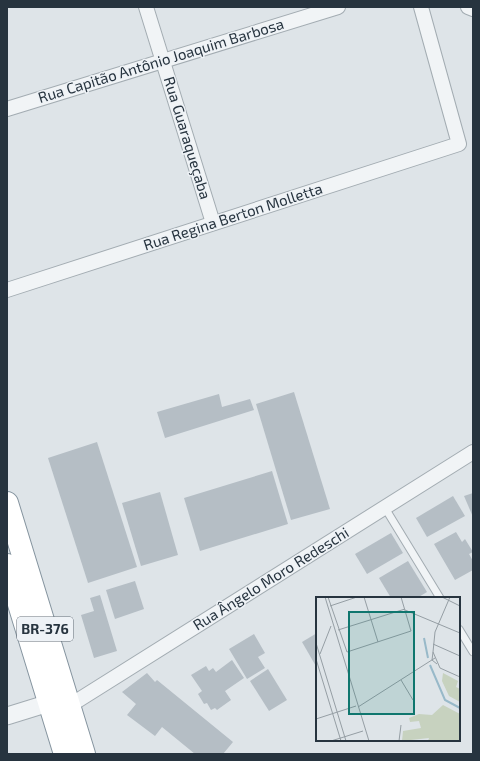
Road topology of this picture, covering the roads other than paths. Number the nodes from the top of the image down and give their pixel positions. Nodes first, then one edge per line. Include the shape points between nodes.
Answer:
1 (146, 7) edge
2 (338, 7) edge
3 (421, 7) edge
4 (468, 7) edge
5 (473, 9) edge
6 (163, 61) junction
7 (7, 109) edge
8 (213, 223) junction
9 (7, 290) edge
10 (473, 452) edge
11 (7, 503) edge
12 (385, 508) junction
13 (7, 565) edge
14 (439, 597) edge
15 (460, 631) edge
16 (473, 652) edge
17 (59, 704) junction
18 (7, 716) edge
19 (65, 754) edge
20 (84, 754) edge

1 - 6 street, Rua Guaraqueçaba
2 - 6 street, Rua Capitão Antônio Joaquim Barbosa
3 - 8 street, Rua Regina Berton Molletta via 459,144
4 - 5 street
6 - 7 street, Rua Capitão Antônio Joaquim Barbosa
6 - 8 street, Rua Guaraqueçaba
8 - 9 street, Rua Regina Berton Molletta
10 - 12 street, Rua Ângelo Moro Redeschi
11 - 17 highway, BR-376
12 - 14 lane
12 - 17 street, Rua Ângelo Moro Redeschi
13 - 17 highway, BR-376
15 - 16 lane
17 - 18 street
17 - 19 highway, BR-376
17 - 20 highway, BR-376

